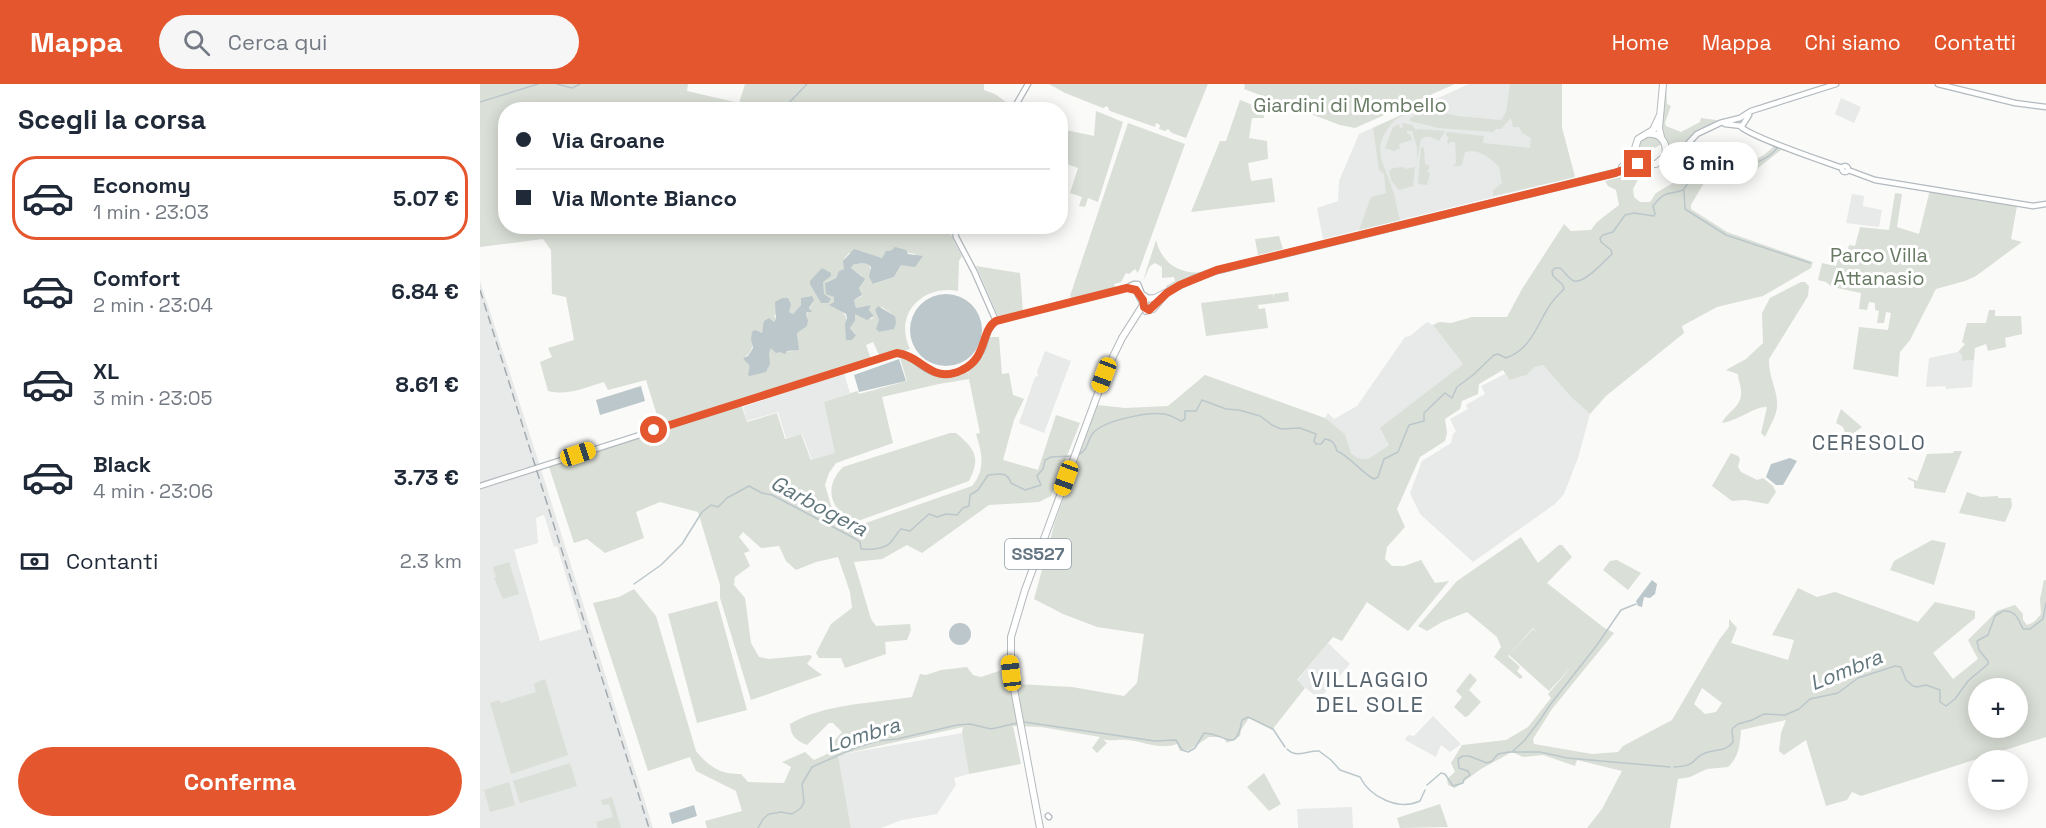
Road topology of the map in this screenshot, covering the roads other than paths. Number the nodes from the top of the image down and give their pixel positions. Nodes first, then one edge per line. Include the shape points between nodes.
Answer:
1 (1028, 84) edge
2 (1663, 84) edge
3 (1836, 84) edge
4 (1938, 84) edge
5 (1017, 102) edge
6 (2046, 106) edge
7 (1660, 115) junction
8 (1742, 122) junction
9 (1646, 134) junction
10 (1662, 138) junction
11 (1666, 145) junction
12 (1634, 149) junction
13 (1682, 150) junction
14 (1661, 161) junction
15 (1643, 164) junction
16 (1608, 174) junction
17 (2046, 204) edge
18 (956, 234) edge
19 (1134, 284) junction
20 (1126, 288) junction
21 (1137, 292) junction
22 (1168, 292) junction
23 (1150, 298) junction
24 (1143, 304) junction
25 (1152, 308) junction
26 (996, 321) junction
27 (1119, 345) junction
28 (480, 486) edge
29 (1040, 828) edge

1 - 5 street
2 - 7 main road
3 - 8 street via 1749,112
4 - 6 street via 2015,103
7 - 9 main road via 1653,130
7 - 10 main road
8 - 13 street via 1720,123 1706,129
8 - 17 street via 1749,132 1875,180 2038,206
9 - 10 main road
9 - 12 main road via 1638,139
10 - 11 main road
11 - 13 street
11 - 14 main road
12 - 15 main road
12 - 16 main road via 1627,164
13 - 14 street
14 - 15 main road
15 - 16 main road
16 - 22 main road via 1217,270
18 - 26 street
19 - 20 street
19 - 21 street
19 - 23 street
20 - 21 street
20 - 26 street
21 - 24 street
22 - 23 main road
22 - 25 main road
23 - 24 main road
23 - 25 main road via 1154,301
24 - 25 main road
24 - 27 main road
25 - 27 main road
26 - 28 street via 981,353 959,372 932,372 911,357 897,353
27 - 29 main road, SS527 via 1012,628 1010,661

